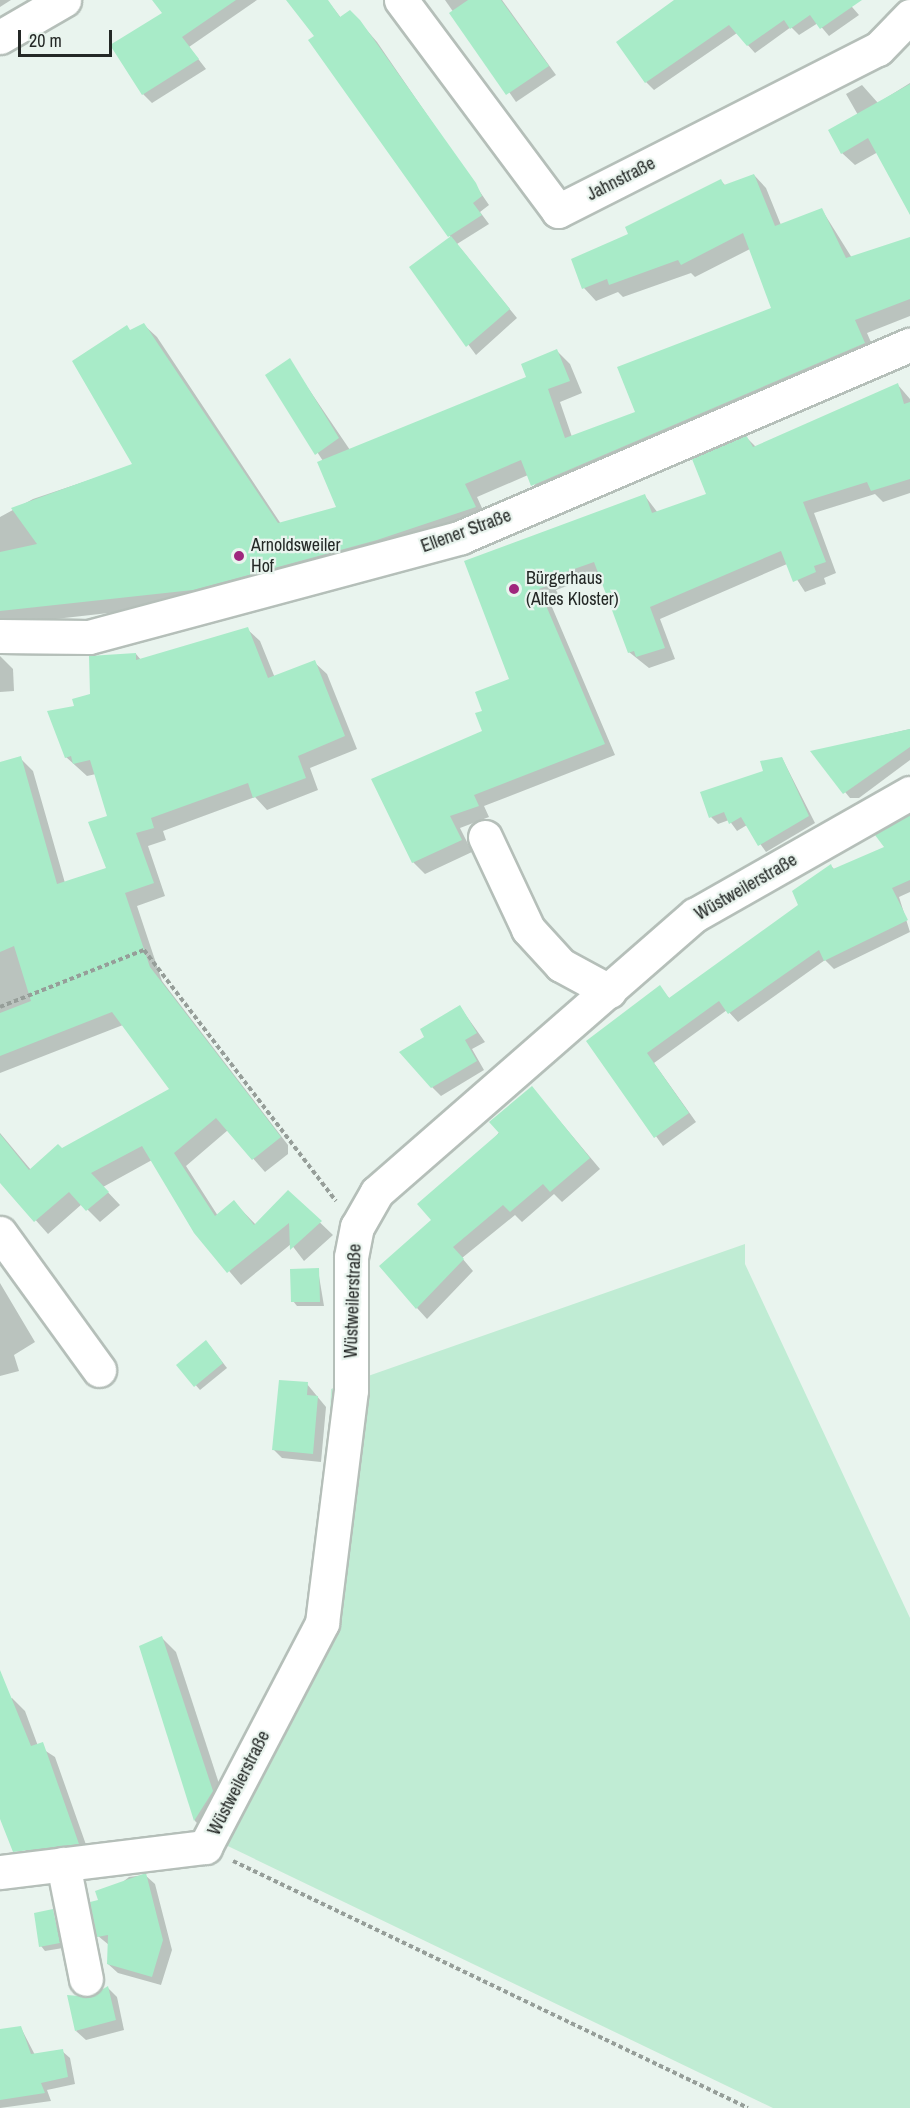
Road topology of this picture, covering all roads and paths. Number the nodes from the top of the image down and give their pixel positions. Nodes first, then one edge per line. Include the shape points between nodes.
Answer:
1 (64, 0) edge
2 (401, 0) edge
3 (910, 16) edge
4 (0, 37) edge
5 (910, 345) edge
6 (0, 636) edge
7 (910, 793) edge
8 (485, 837) dead end
9 (609, 991) junction
10 (0, 1007) edge
11 (357, 1227) junction
12 (0, 1233) edge
13 (99, 1370) dead end
14 (205, 1847) junction
15 (63, 1864) junction
16 (0, 1872) edge
17 (86, 1979) dead end
18 (748, 2108) edge

1 - 4 street
2 - 3 street, Jahnstraße via 558,211 878,49
5 - 6 street, Ellener Straße via 461,537 89,638
7 - 9 street, Wüstweilerstraße via 695,915
8 - 9 street via 528,928 561,965
9 - 11 street, Wüstweilerstraße via 377,1192
10 - 11 path via 144,951
11 - 14 street, Wüstweilerstraße via 351,1257 351,1390 322,1623
12 - 13 street
14 - 15 street, Wüstweilerstraße
14 - 18 path
15 - 16 street, Wüstweilerstraße
15 - 17 street

